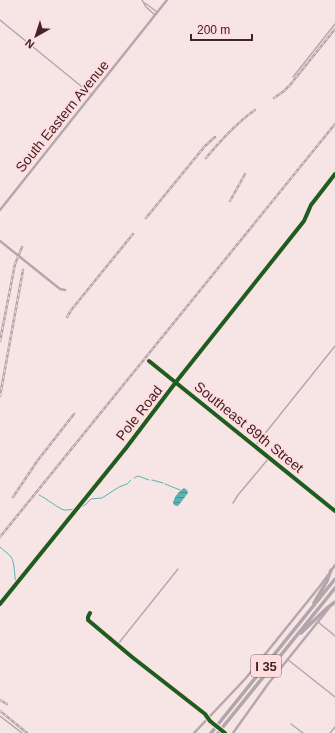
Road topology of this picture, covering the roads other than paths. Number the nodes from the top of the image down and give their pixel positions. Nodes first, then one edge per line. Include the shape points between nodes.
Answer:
1 (167, 0) edge
2 (143, 1) edge
3 (156, 13) junction
4 (0, 20) edge
5 (335, 24) edge
6 (293, 77) dead end
7 (92, 95) junction
8 (335, 174) edge
9 (0, 210) edge
10 (0, 241) edge
11 (65, 290) dead end
12 (335, 346) edge
13 (149, 361) dead end
14 (176, 382) junction
15 (255, 446) junction
16 (269, 458) junction
17 (233, 503) dead end
18 (335, 511) edge
19 (335, 565) edge
20 (178, 569) dead end
21 (331, 570) junction
22 (335, 579) edge
23 (335, 588) edge
24 (335, 602) edge
25 (0, 604) edge
26 (310, 610) junction
27 (90, 613) dead end
28 (317, 622) junction
29 (335, 636) edge
30 (118, 644) junction
31 (289, 645) junction
32 (287, 659) junction
33 (335, 697) edge
34 (0, 716) edge
35 (208, 718) junction
36 (291, 724) dead end
37 (335, 727) edge
38 (22, 733) edge
39 (194, 733) edge
40 (211, 733) edge
41 (218, 733) edge
42 (225, 733) edge
43 (233, 733) edge
44 (303, 733) edge
45 (330, 733) edge

1 - 3 main road, South Eastern Avenue
2 - 3 street via 146,7
3 - 7 main road, South Eastern Avenue
4 - 7 street
5 - 6 street
7 - 9 main road, South Eastern Avenue
8 - 14 street, Pole Road via 311,205 304,221
10 - 11 main road via 55,285
12 - 15 street
13 - 14 street, Southeast 89th Street
14 - 15 main road, Southeast 89th Street
14 - 25 street, Pole Road
15 - 16 main road, Southeast 89th Street
16 - 17 street
16 - 18 main road, Southeast 89th Street
19 - 21 main road
20 - 30 street
21 - 26 highway
21 - 35 main road via 246,678
22 - 26 highway, I 35
23 - 31 highway, I 35
24 - 28 main road
24 - 31 highway
26 - 40 highway, I 35
27 - 30 street via 88,620
28 - 29 street
28 - 32 main road
30 - 35 street
31 - 41 highway, I 35
32 - 33 street
32 - 43 main road
34 - 38 street
35 - 39 main road
35 - 42 main road
36 - 44 street
37 - 45 street

